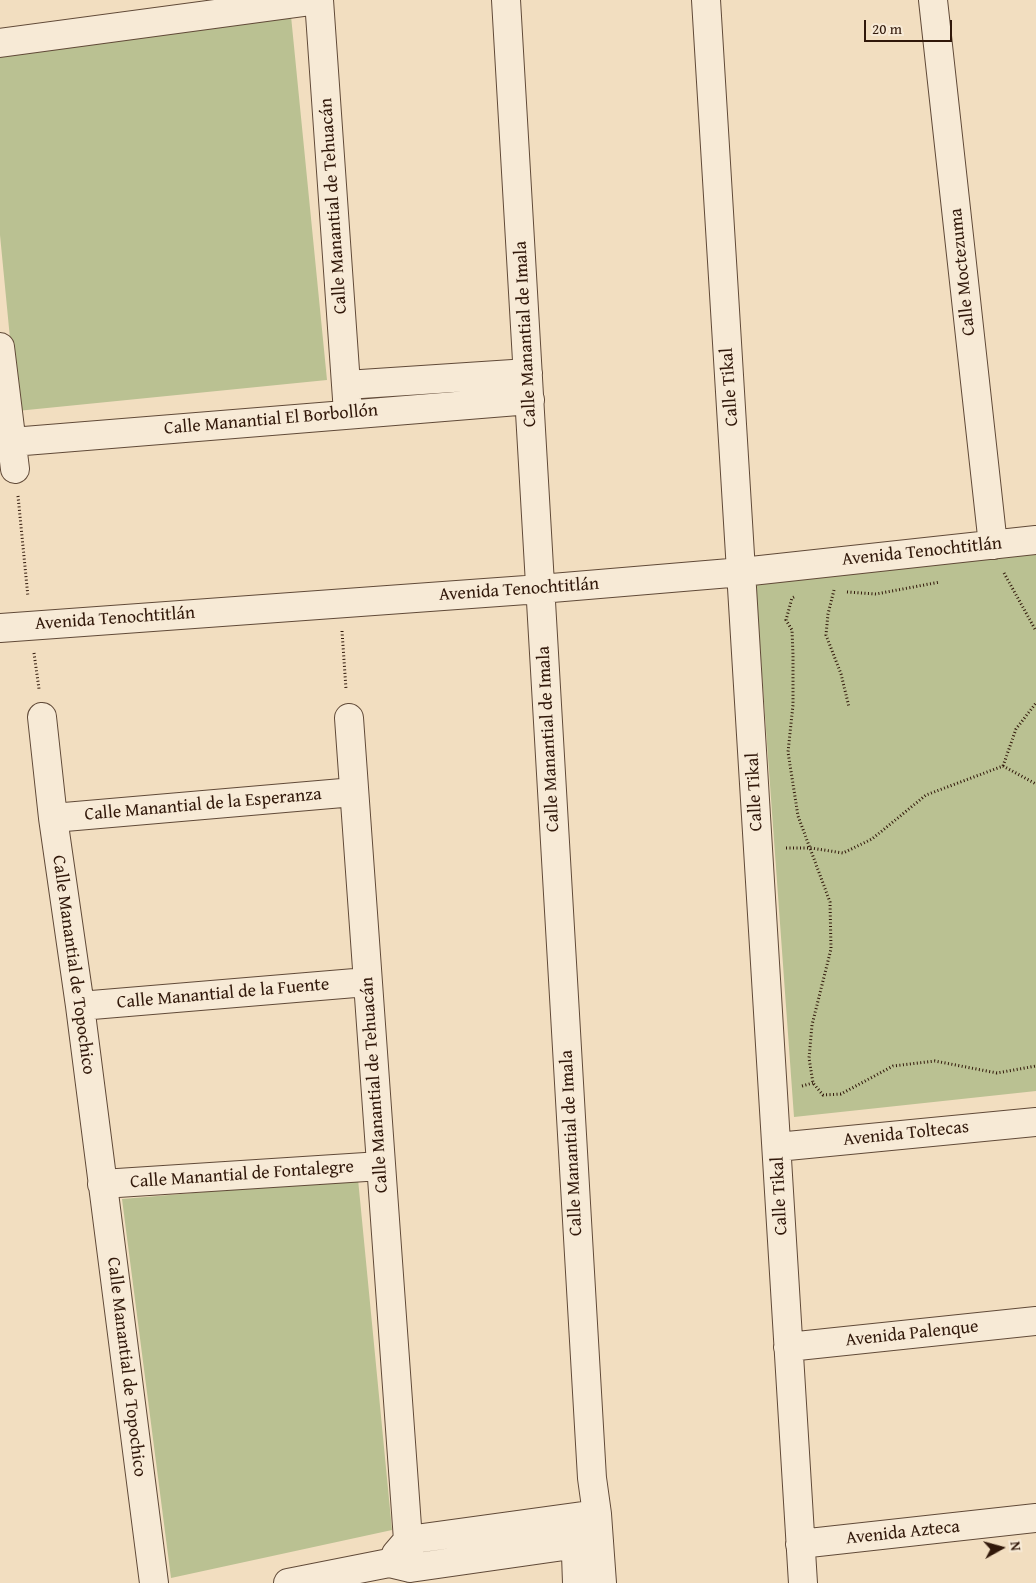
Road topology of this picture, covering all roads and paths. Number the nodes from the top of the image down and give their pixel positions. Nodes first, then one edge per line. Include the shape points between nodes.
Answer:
1 (319, 0) edge
2 (506, 0) edge
3 (706, 0) edge
4 (933, 0) edge
5 (0, 43) edge
6 (0, 347) edge
7 (528, 373) junction
8 (346, 385) junction
9 (530, 400) junction
10 (348, 413) junction
11 (12, 442) junction
12 (15, 469) joint
13 (1036, 540) edge
14 (993, 545) junction
15 (855, 558) junction
16 (742, 572) junction
17 (943, 581) dead end
18 (826, 589) dead end
19 (540, 590) junction
20 (833, 590) junction
21 (798, 594) dead end
22 (340, 602) junction
23 (31, 625) junction
24 (0, 628) edge
25 (1036, 631) edge
26 (1036, 703) edge
27 (849, 706) dead end
28 (42, 717) joint
29 (348, 718) joint
30 (1003, 766) junction
31 (1036, 784) edge
32 (354, 792) junction
33 (53, 818) junction
34 (758, 847) junction
35 (811, 848) junction
36 (367, 982) junction
37 (80, 1006) junction
38 (1036, 1066) edge
39 (1036, 1122) edge
40 (777, 1147) junction
41 (380, 1166) junction
42 (102, 1184) junction
43 (1036, 1321) edge
44 (788, 1347) junction
45 (1036, 1518) edge
46 (586, 1529) junction
47 (408, 1540) junction
48 (800, 1544) junction
49 (399, 1566) junction
50 (154, 1583) edge
51 (288, 1583) edge
52 (577, 1583) edge
53 (602, 1583) edge
54 (803, 1583) edge

1 - 5 street
1 - 8 street, Calle Manantial de Tehuacán
2 - 7 street, Calle Manantial de Imala
3 - 16 street, Calle Tikal
4 - 14 street, Calle Moctezuma
6 - 11 street
7 - 8 street, Calle Manantial El Borbollón
7 - 9 street, Calle Manantial de Imala
8 - 10 street, Calle Manantial de Tehuacán
9 - 10 street, Calle Manantial El Borbollón
9 - 19 street, Calle Manantial de Imala
10 - 11 street, Calle Manantial El Borbollón
11 - 12 street
12 - 23 path
13 - 14 street, Avenida Tenochtitlán
14 - 15 street, Avenida Tenochtitlán
14 - 25 path via 1002,569
15 - 16 street, Avenida Tenochtitlán
15 - 20 path
16 - 19 street, Avenida Tenochtitlán
16 - 34 street, Calle Tikal
17 - 20 path via 876,594
18 - 20 path
19 - 22 street, Avenida Tenochtitlán
19 - 46 street, Calle Manantial de Imala via 592,1478
20 - 27 path via 826,635
21 - 35 path via 792,598 786,620 792,630 793,655 793,705 788,752 798,816
22 - 23 street, Avenida Tenochtitlán
22 - 29 path
23 - 24 street, Avenida Tenochtitlán
23 - 28 path
26 - 30 path via 1016,729
28 - 33 street, Calle Manantial de Topochico
29 - 32 street, Calle Manantial de Tehuacán
30 - 31 path
30 - 35 path via 926,795 872,839 843,853
32 - 33 street, Calle Manantial de la Esperanza
32 - 36 street, Calle Manantial de Tehuacán
33 - 37 street, Calle Manantial de Topochico
34 - 35 path
34 - 40 street, Calle Tikal
35 - 38 path via 830,902 832,949 812,1025 809,1058 813,1083 824,1095 842,1094 893,1066 935,1061 997,1073
36 - 37 street, Calle Manantial de la Fuente
36 - 41 street, Calle Manantial de Tehuacán
37 - 42 street, Calle Manantial de Topochico
39 - 40 street, Avenida Toltecas
40 - 44 street, Calle Tikal
41 - 42 street, Calle Manantial de Fontalegre
41 - 47 street, Calle Manantial de Tehuacán
42 - 50 street, Calle Manantial de Topochico
43 - 44 street, Avenida Palenque
44 - 48 street, Calle Tikal
45 - 48 street, Avenida Azteca
46 - 47 street
46 - 49 street
46 - 52 street, Calle Manantial de Imala
46 - 53 street, Calle Manantial de Imala
47 - 49 street, Calle Manantial de Tehuacán
48 - 54 street, Calle Tikal
49 - 51 street

